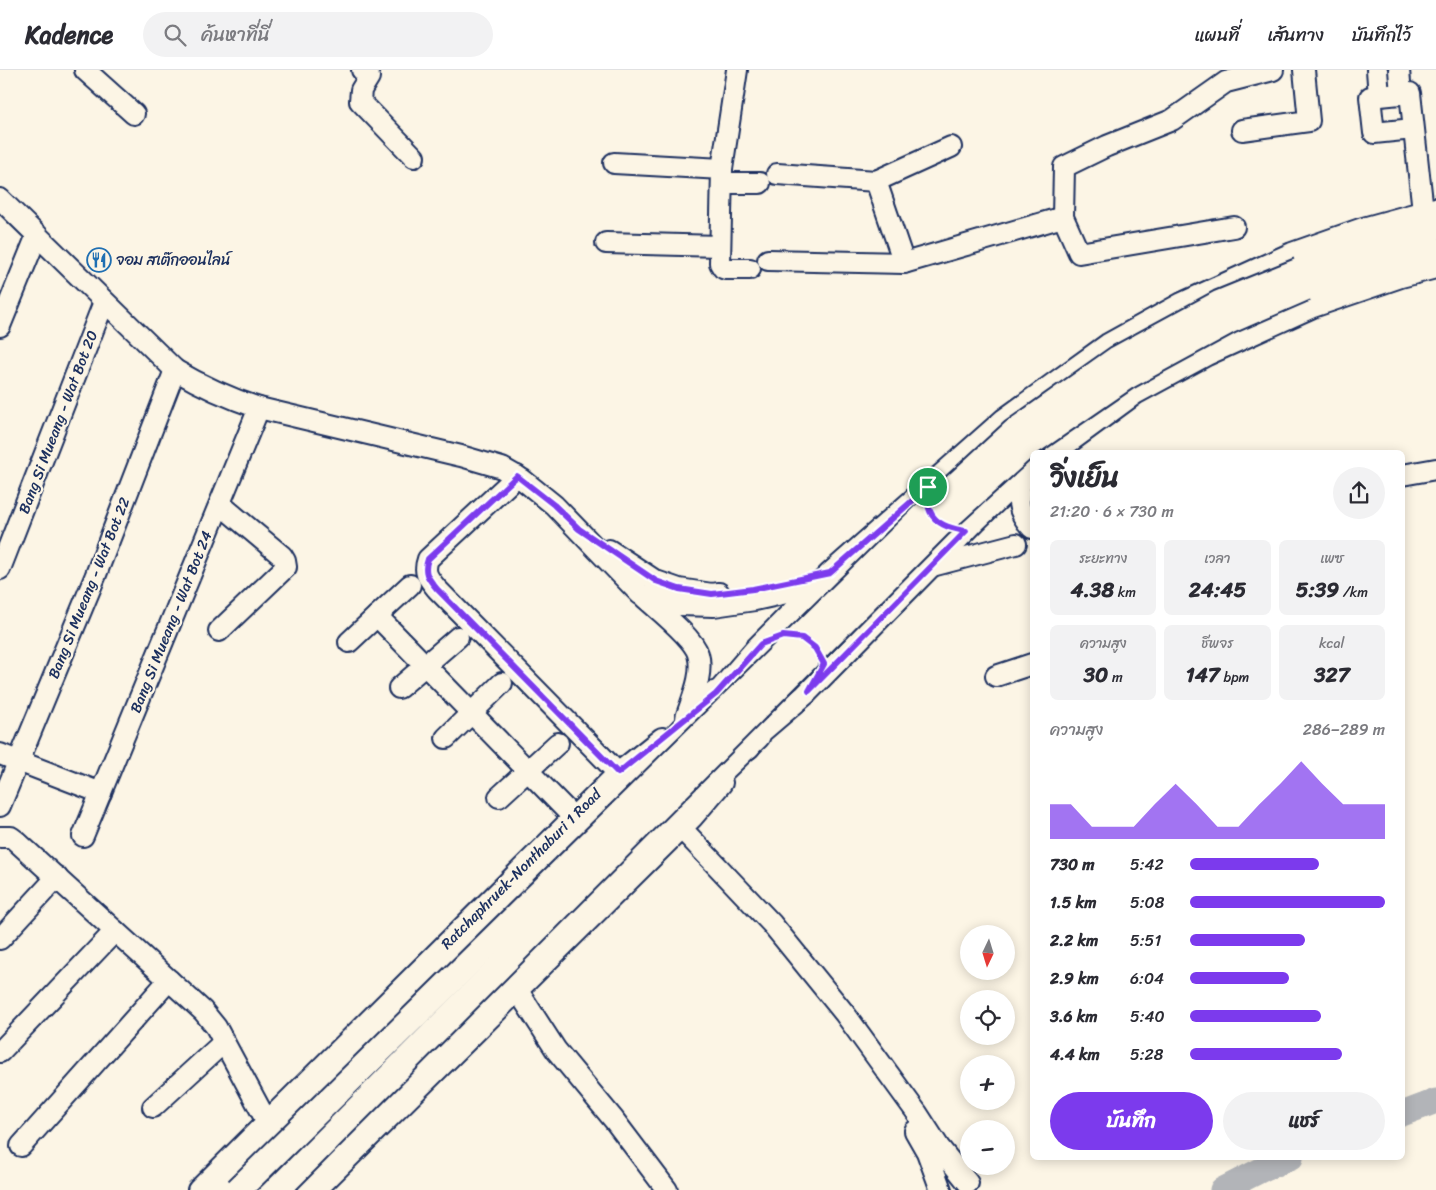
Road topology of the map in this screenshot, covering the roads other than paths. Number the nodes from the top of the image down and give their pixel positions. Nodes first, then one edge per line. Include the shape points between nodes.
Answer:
1 (84, 70) edge
2 (362, 70) edge
3 (737, 70) edge
4 (1273, 70) edge
5 (1304, 70) edge
6 (1377, 70) edge
7 (1399, 70) edge
8 (1401, 94) junction
9 (1379, 96) junction
10 (134, 114) dead end
11 (1413, 129) junction
12 (1242, 130) dead end
13 (951, 147) dead end
14 (414, 157) dead end
15 (614, 163) dead end
16 (722, 176) junction
17 (876, 181) junction
18 (0, 199) edge
19 (1432, 215) edge
20 (1063, 217) junction
21 (1234, 227) dead end
22 (37, 234) junction
23 (606, 243) dead end
24 (720, 246) junction
25 (1436, 250) edge
26 (768, 260) dead end
27 (904, 263) junction
28 (1436, 268) edge
29 (750, 269) dead end
30 (1302, 280) junction
31 (104, 302) junction
32 (0, 326) edge
33 (175, 370) junction
34 (259, 408) junction
35 (1059, 450) edge
36 (1436, 469) edge
37 (1028, 473) edge
38 (1405, 474) edge
39 (517, 476) junction
40 (928, 487) junction
41 (220, 504) junction
42 (1030, 526) edge
43 (579, 529) junction
44 (966, 531) junction
45 (1024, 543) edge
46 (946, 552) junction
47 (932, 566) junction
48 (0, 569) edge
49 (830, 581) junction
50 (410, 585) dead end
51 (640, 594) junction
52 (755, 600) junction
53 (377, 616) junction
54 (219, 631) dead end
55 (458, 637) dead end
56 (765, 639) junction
57 (349, 642) dead end
58 (824, 664) junction
59 (425, 665) junction
60 (1030, 665) edge
61 (996, 676) dead end
62 (502, 684) dead end
63 (399, 688) dead end
64 (809, 691) junction
65 (716, 694) junction
66 (472, 713) junction
67 (686, 718) junction
68 (757, 736) junction
69 (446, 738) dead end
70 (558, 743) dead end
71 (9, 758) edge
72 (527, 770) junction
73 (618, 773) junction
74 (101, 793) junction
75 (499, 797) dead end
76 (0, 806) edge
77 (573, 816) junction
78 (677, 833) junction
79 (84, 836) dead end
80 (0, 837) edge
81 (56, 877) junction
82 (115, 931) junction
83 (0, 939) edge
84 (168, 980) junction
85 (518, 991) junction
86 (224, 1042) junction
87 (0, 1052) edge
88 (153, 1107) dead end
89 (267, 1122) junction
90 (21, 1146) dead end
91 (968, 1183) dead end
92 (198, 1190) edge
93 (217, 1190) edge
94 (238, 1190) edge
95 (277, 1190) edge
96 (295, 1190) edge
97 (316, 1190) edge
98 (667, 1190) edge
99 (941, 1190) edge

1 - 10 street
2 - 14 street via 370,77 361,90 360,102
3 - 16 street
4 - 20 street via 1226,82 1172,120 1064,167
5 - 12 street via 1309,121
6 - 9 street
7 - 8 street
8 - 9 street
8 - 11 street via 1410,93
9 - 11 street via 1370,97 1374,133
11 - 19 street
13 - 17 street
15 - 16 street
16 - 17 street
16 - 24 street
17 - 27 street
18 - 22 street
19 - 30 main road, Ratchaphruek-Nonthaburi 1 Road
19 - 40 street, Ratchaphruek-Nonthaburi 1 Road via 1363,228 1292,253 1182,303 1108,344 1004,419
20 - 21 street via 1079,253
20 - 27 street
22 - 31 street
22 - 32 street
23 - 24 street
24 - 29 street via 722,268
25 - 30 main road, Ratchaphruek-Nonthaburi 1 Road
26 - 27 street
28 - 35 street via 1313,307 1206,355 1135,394
30 - 94 main road, Ratchaphruek-Nonthaburi 1 Road, bridge via 1220,304 1117,359 1014,432 927,512
30 - 95 main road, Ratchaphruek-Nonthaburi 1 Road, bridge via 1126,377 1026,446 939,525
31 - 33 street
31 - 48 street, Bang Si Mueang - Wat Bot 20
33 - 34 street via 202,386
33 - 71 street, Bang Si Mueang - Wat Bot 22 via 95,577
34 - 39 street via 461,456
34 - 41 street, Bang Si Mueang - Wat Bot 24
36 - 38 street
37 - 42 street via 1019,492 1019,509
37 - 44 street
39 - 43 street
39 - 73 street via 428,559 425,567 427,576
40 - 44 street via 928,505 934,518 948,528
40 - 49 street, Ratchaphruek-Nonthaburi 1 Road
41 - 54 street via 282,556 286,567
41 - 74 street, Bang Si Mueang - Wat Bot 24
43 - 49 street via 656,581 679,589 712,594
43 - 51 street
44 - 46 street
45 - 46 street
45 - 47 street
46 - 47 street
46 - 49 street
47 - 49 street
47 - 64 street
49 - 52 street
49 - 56 street, Ratchaphruek-Nonthaburi 1 Road
49 - 58 street via 846,611
50 - 53 street
51 - 52 street via 679,605 714,606
51 - 67 street via 692,642 698,654 699,672
52 - 56 street via 766,612
53 - 57 street
53 - 59 street
55 - 59 street
56 - 58 street via 783,636 802,638 815,648
56 - 65 street, Ratchaphruek-Nonthaburi 1 Road
58 - 64 street
59 - 63 street
59 - 66 street
60 - 61 street
62 - 66 street
64 - 68 street
65 - 67 street, Ratchaphruek-Nonthaburi 1 Road
65 - 93 main road via 660,755
66 - 69 street
66 - 72 street
67 - 73 street, Ratchaphruek-Nonthaburi 1 Road
68 - 78 street via 733,770
68 - 96 main road via 585,901
70 - 72 street
71 - 74 street
71 - 76 street, Bang Si Mueang - Wat Bot 22
72 - 75 street
72 - 77 street
73 - 77 street, Ratchaphruek-Nonthaburi 1 Road
74 - 79 street, Bang Si Mueang - Wat Bot 24
77 - 89 street, Ratchaphruek-Nonthaburi 1 Road
78 - 85 street
78 - 91 street via 772,924 845,1014
78 - 99 street via 800,974 844,1032 914,1130
80 - 81 street via 16,840
81 - 82 street
81 - 83 street
82 - 84 street
82 - 87 street
84 - 86 street via 203,1011
84 - 90 street
85 - 97 street
85 - 98 street via 556,1050
86 - 88 street
86 - 89 street
89 - 92 street, Ratchaphruek-Nonthaburi 1 Road

